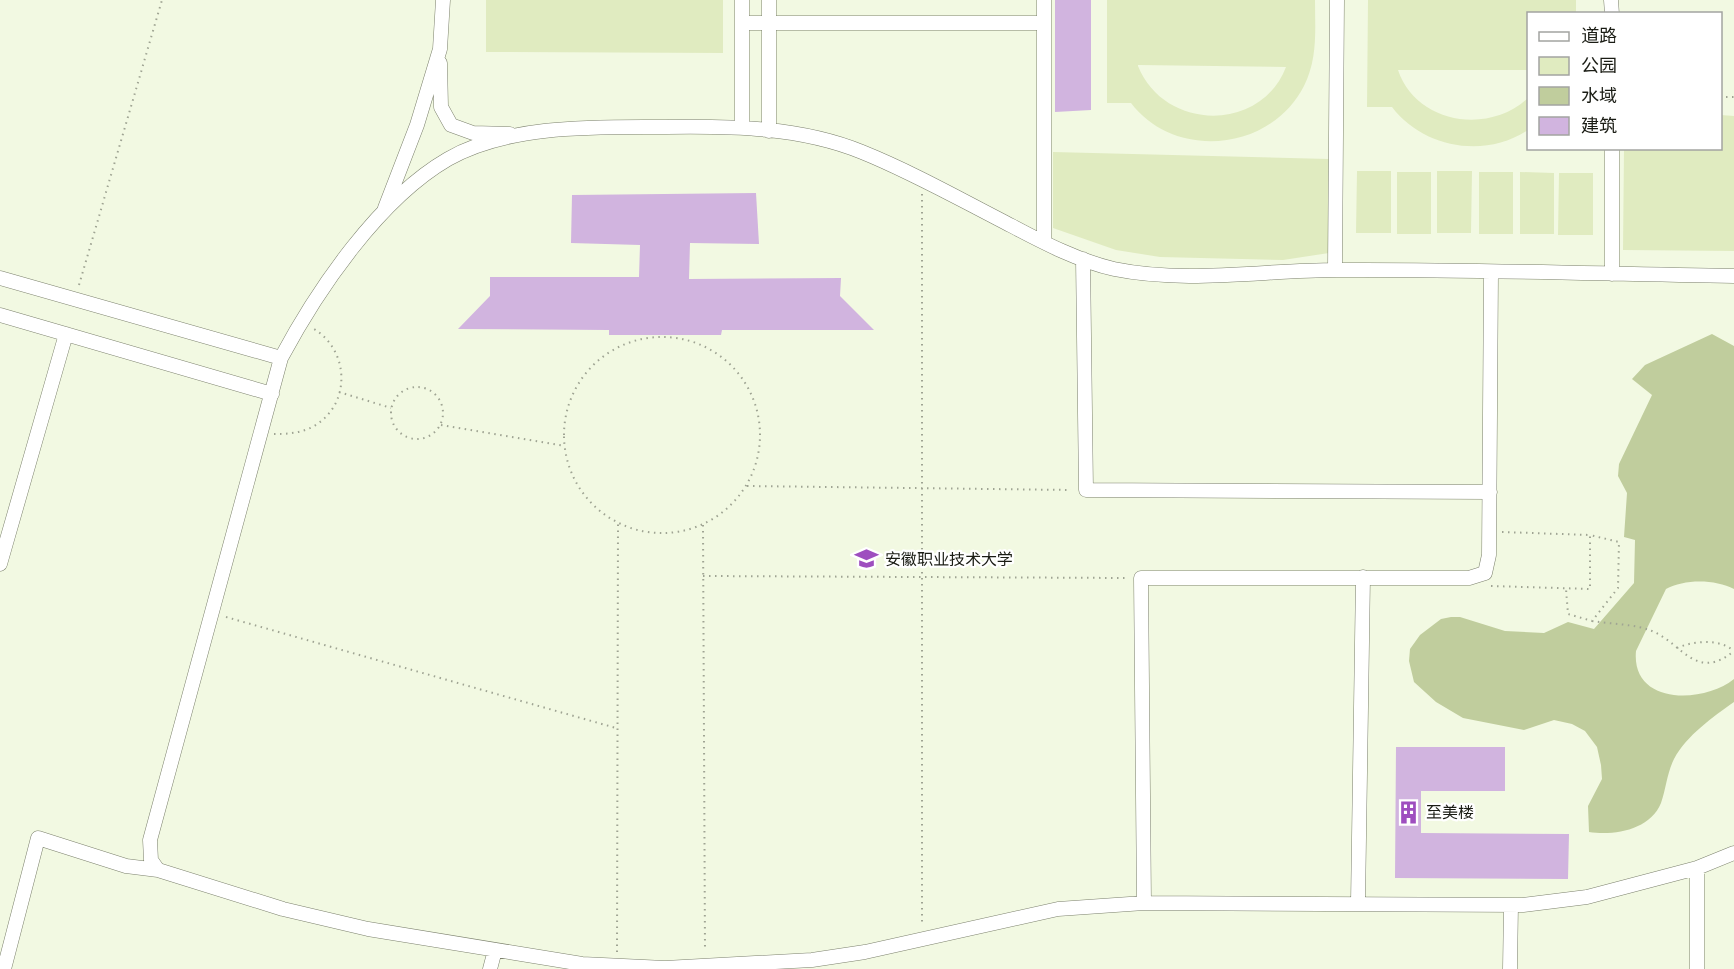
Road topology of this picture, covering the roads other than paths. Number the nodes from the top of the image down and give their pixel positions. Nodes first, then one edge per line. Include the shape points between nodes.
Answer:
1 (443, 0) edge
2 (742, 0) edge
3 (769, 0) edge
4 (1044, 0) edge
5 (1337, 0) edge
6 (742, 23) junction
7 (769, 23) junction
8 (1044, 23) junction
9 (440, 49) junction
10 (742, 128) junction
11 (769, 131) junction
12 (528, 134) junction
13 (1612, 150) edge
14 (381, 215) junction
15 (1044, 242) junction
16 (1083, 259) junction
17 (1335, 270) junction
18 (1491, 272) junction
19 (1612, 274) junction
20 (1734, 276) edge
21 (0, 278) edge
22 (0, 315) edge
23 (66, 334) junction
24 (281, 358) junction
25 (272, 394) junction
26 (1490, 492) junction
27 (0, 564) edge
28 (1363, 577) junction
29 (1734, 853) edge
30 (1697, 868) junction
31 (158, 870) junction
32 (1143, 903) junction
33 (1358, 903) junction
34 (1511, 904) junction
35 (495, 950) junction
36 (635, 968) edge
37 (690, 968) edge
38 (4, 969) edge
39 (490, 969) edge
40 (1510, 969) edge
41 (1697, 969) edge

1 - 9 lane
2 - 6 lane
3 - 7 lane
4 - 8 lane
5 - 17 lane
6 - 7 lane
6 - 10 lane
7 - 8 lane
7 - 11 lane
8 - 15 lane
9 - 12 lane via 441,107 451,124 473,133
9 - 14 lane via 399,178
10 - 11 lane
10 - 12 lane via 604,127
11 - 15 lane via 825,140 857,150
12 - 14 lane via 448,159
13 - 19 lane
14 - 24 lane via 322,290
15 - 16 lane
16 - 17 lane via 1112,269 1147,274
16 - 26 lane via 1086,490
17 - 18 lane
18 - 19 lane
18 - 26 lane
19 - 20 lane
21 - 24 lane
22 - 23 lane
23 - 25 lane
23 - 27 lane
24 - 25 lane
25 - 31 lane via 150,840 151,860
26 - 28 lane via 1489,563 1481,575
28 - 32 lane via 1141,578
28 - 33 lane
29 - 30 lane
30 - 34 lane via 1587,897
30 - 41 lane
31 - 35 lane via 283,909 368,929
31 - 38 lane via 126,866 38,838
32 - 33 lane
32 - 37 lane via 1058,909 812,960
33 - 34 lane
34 - 40 lane
35 - 36 lane
35 - 39 lane
36 - 37 lane

